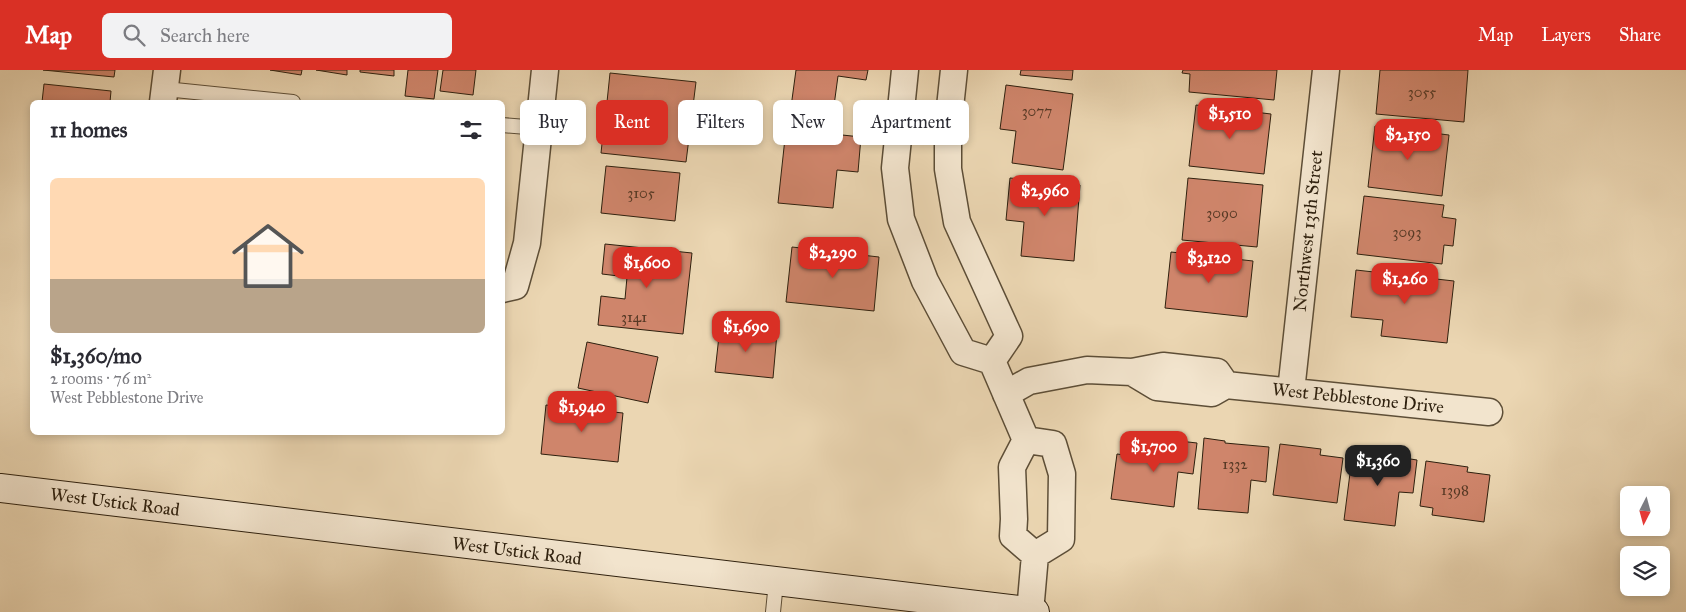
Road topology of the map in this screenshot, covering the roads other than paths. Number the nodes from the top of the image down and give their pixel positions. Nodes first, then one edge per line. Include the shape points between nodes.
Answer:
1 (545, 70) edge
2 (905, 70) edge
3 (954, 70) edge
4 (1326, 70) edge
5 (165, 87) edge
6 (276, 100) edge
7 (542, 100) edge
8 (505, 124) edge
9 (520, 126) edge
10 (537, 145) edge
11 (509, 288) edge
12 (992, 361) junction
13 (1291, 391) junction
14 (1006, 394) junction
15 (1490, 412) dead end
16 (1026, 440) junction
17 (0, 488) edge
18 (1035, 555) junction
19 (776, 582) junction
20 (773, 612) edge
21 (1030, 612) edge
22 (1035, 612) edge

1 - 7 street
2 - 12 street via 895,168 901,219 925,281 963,352
3 - 12 street via 948,126 948,169 957,222 1009,336
4 - 13 street, Northwest 13th Street
5 - 6 lane
8 - 9 lane
10 - 11 street via 527,243
12 - 14 street
13 - 14 street, West Pebblestone Drive via 1226,385 1217,372 1163,366 1132,372 1087,370 1029,381
13 - 15 street, West Pebblestone Drive
14 - 16 street
16 - 18 street via 1012,467 1013,536
16 - 18 street via 1053,444 1062,474 1061,539
17 - 19 main road, West Ustick Road
18 - 21 street
19 - 20 lane
19 - 21 main road, West Ustick Road
21 - 22 main road, West Ustick Road

